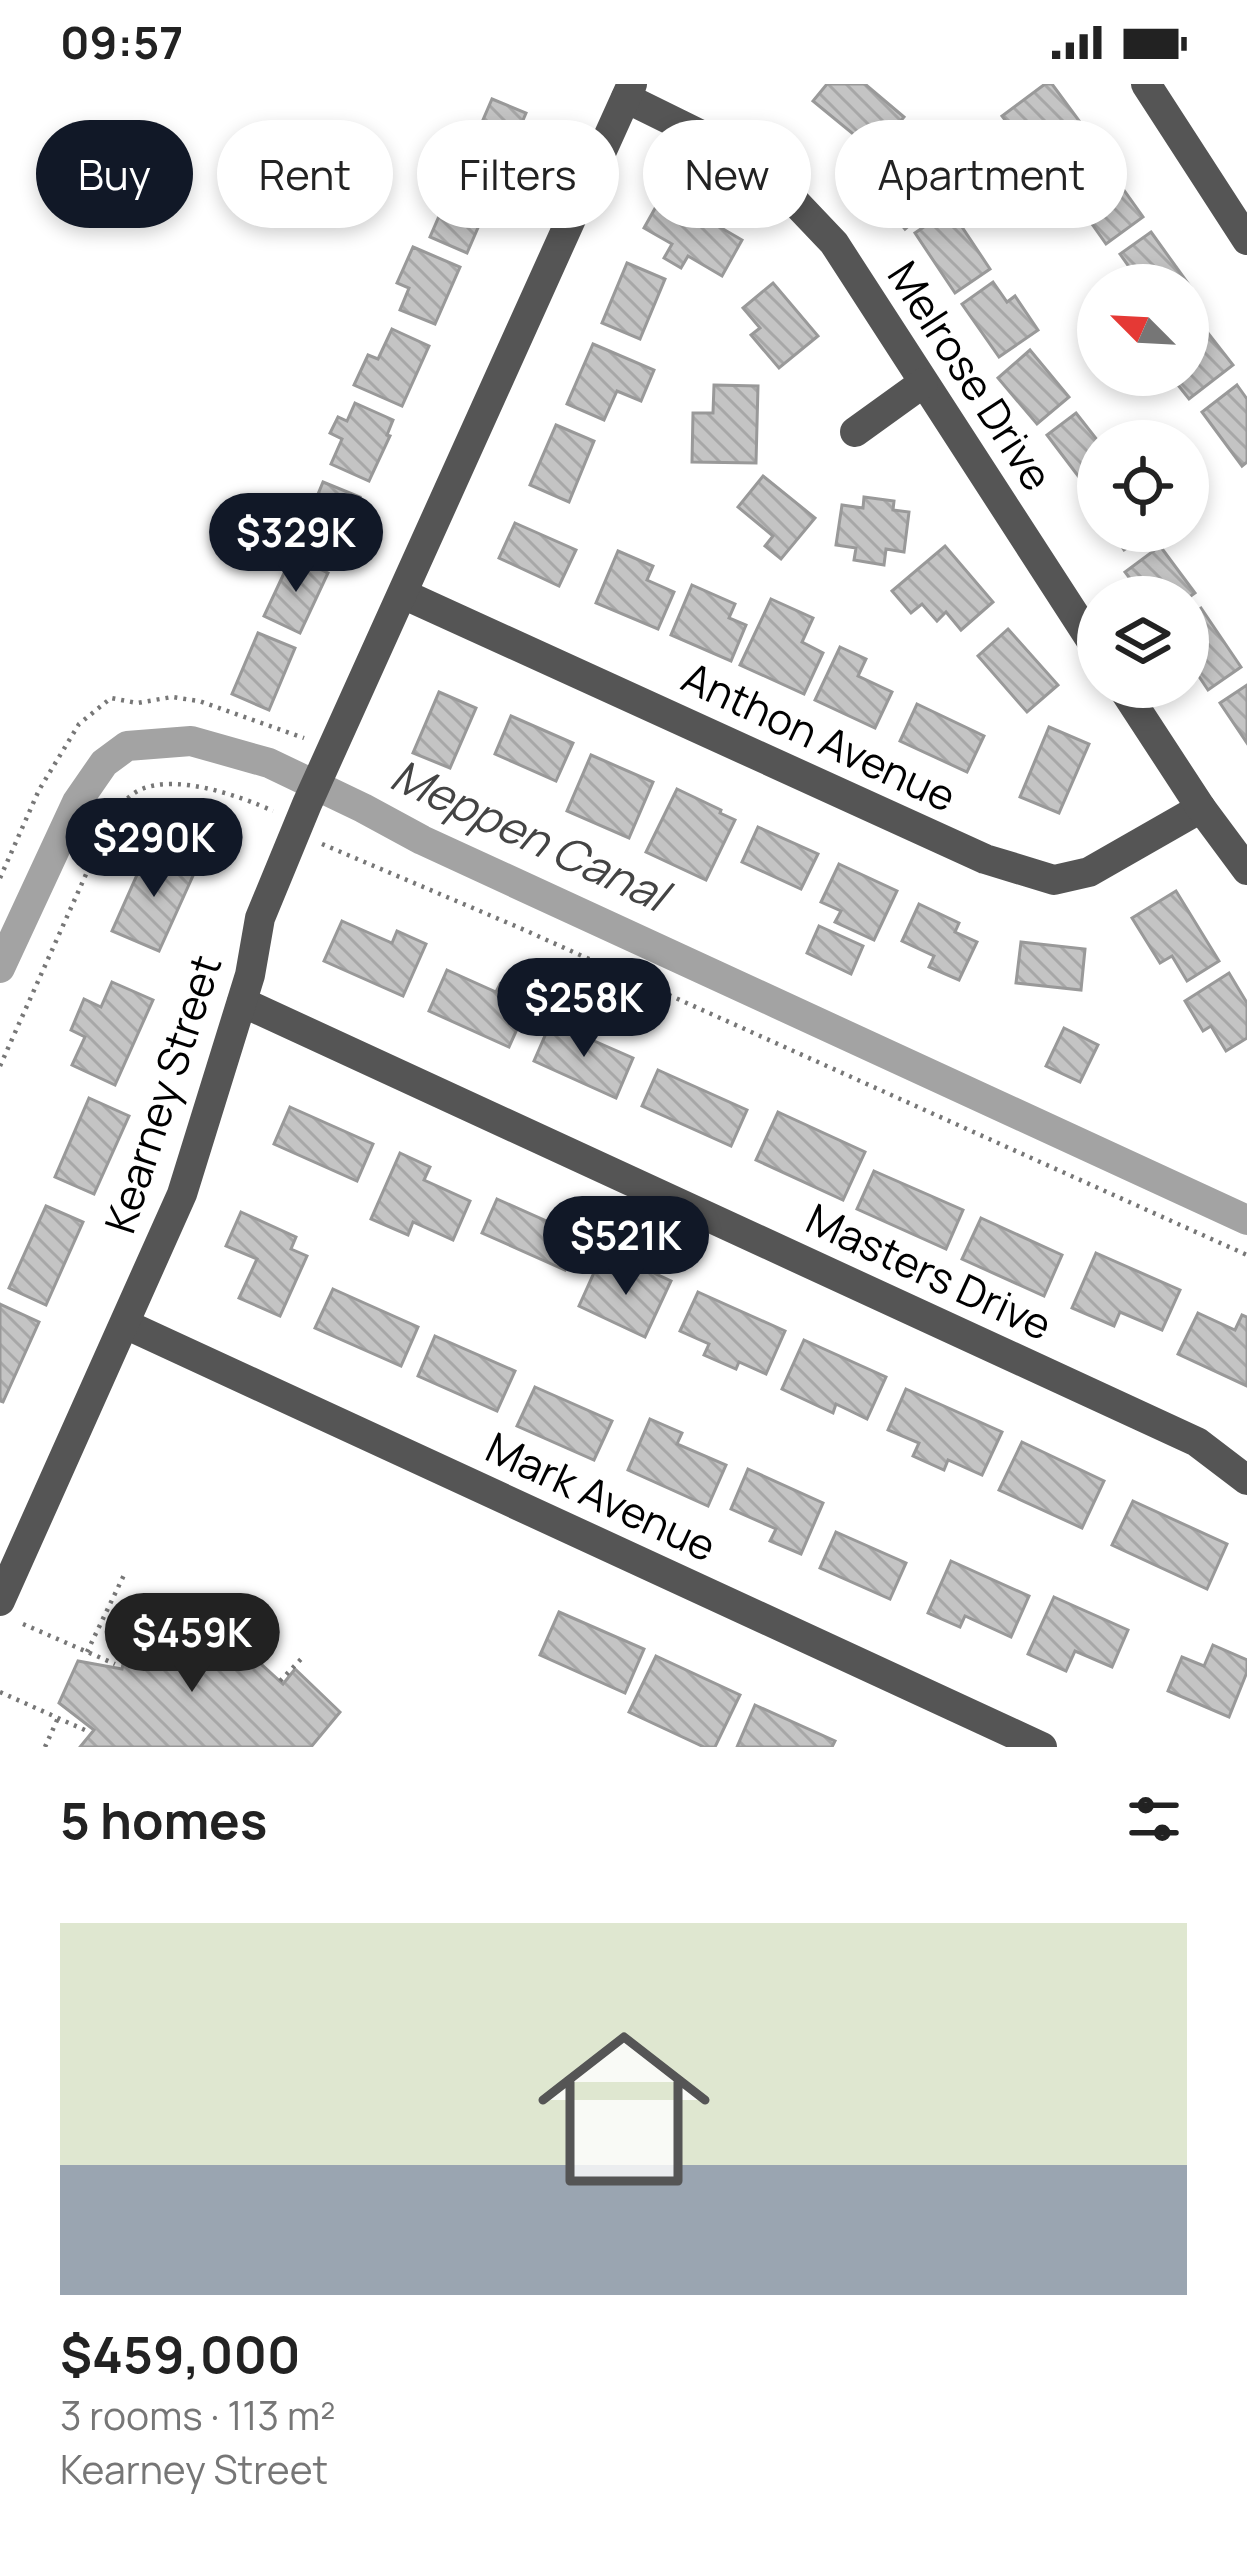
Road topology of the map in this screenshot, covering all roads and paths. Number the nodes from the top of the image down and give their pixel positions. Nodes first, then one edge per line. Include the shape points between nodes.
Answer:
1 (1146, 84) edge
2 (629, 91) edge
3 (1247, 240) edge
4 (923, 382) junction
5 (855, 432) dead end
6 (403, 594) junction
7 (1077, 619) edge
8 (1136, 708) edge
9 (330, 751) junction
10 (1201, 808) junction
11 (274, 811) dead end
12 (319, 843) dead end
13 (1247, 870) edge
14 (0, 878) edge
15 (242, 1002) junction
16 (0, 1066) edge
17 (1247, 1255) edge
18 (125, 1324) junction
19 (1247, 1480) edge
20 (124, 1575) dead end
21 (166, 1595) dead end
22 (0, 1600) edge
23 (165, 1616) dead end
24 (22, 1624) dead end
25 (87, 1652) junction
26 (303, 1657) dead end
27 (115, 1664) dead end
28 (280, 1681) dead end
29 (0, 1692) edge
30 (58, 1718) junction
31 (87, 1731) dead end
32 (45, 1747) edge
33 (1042, 1747) edge

1 - 3 street
2 - 4 street, Melrose Drive via 758,163 834,243
2 - 6 street, Kearney Street
4 - 5 street
4 - 7 street, Melrose Drive
6 - 9 street, Kearney Street
6 - 10 street, Anthon Avenue via 985,859 1054,880 1089,872
8 - 10 street
9 - 14 path via 199,701 111,698 79,724
9 - 15 street, Kearney Street via 260,918
10 - 13 street
11 - 16 path via 179,785 131,795 105,832
12 - 17 path
15 - 18 street, Kearney Street via 182,1194
15 - 19 street, Masters Drive via 1197,1442
18 - 22 street, Kearney Street
18 - 33 street, Mark Avenue
20 - 25 path
21 - 23 path
24 - 25 path
25 - 27 path
26 - 28 path
29 - 30 path
30 - 31 path
30 - 32 path

